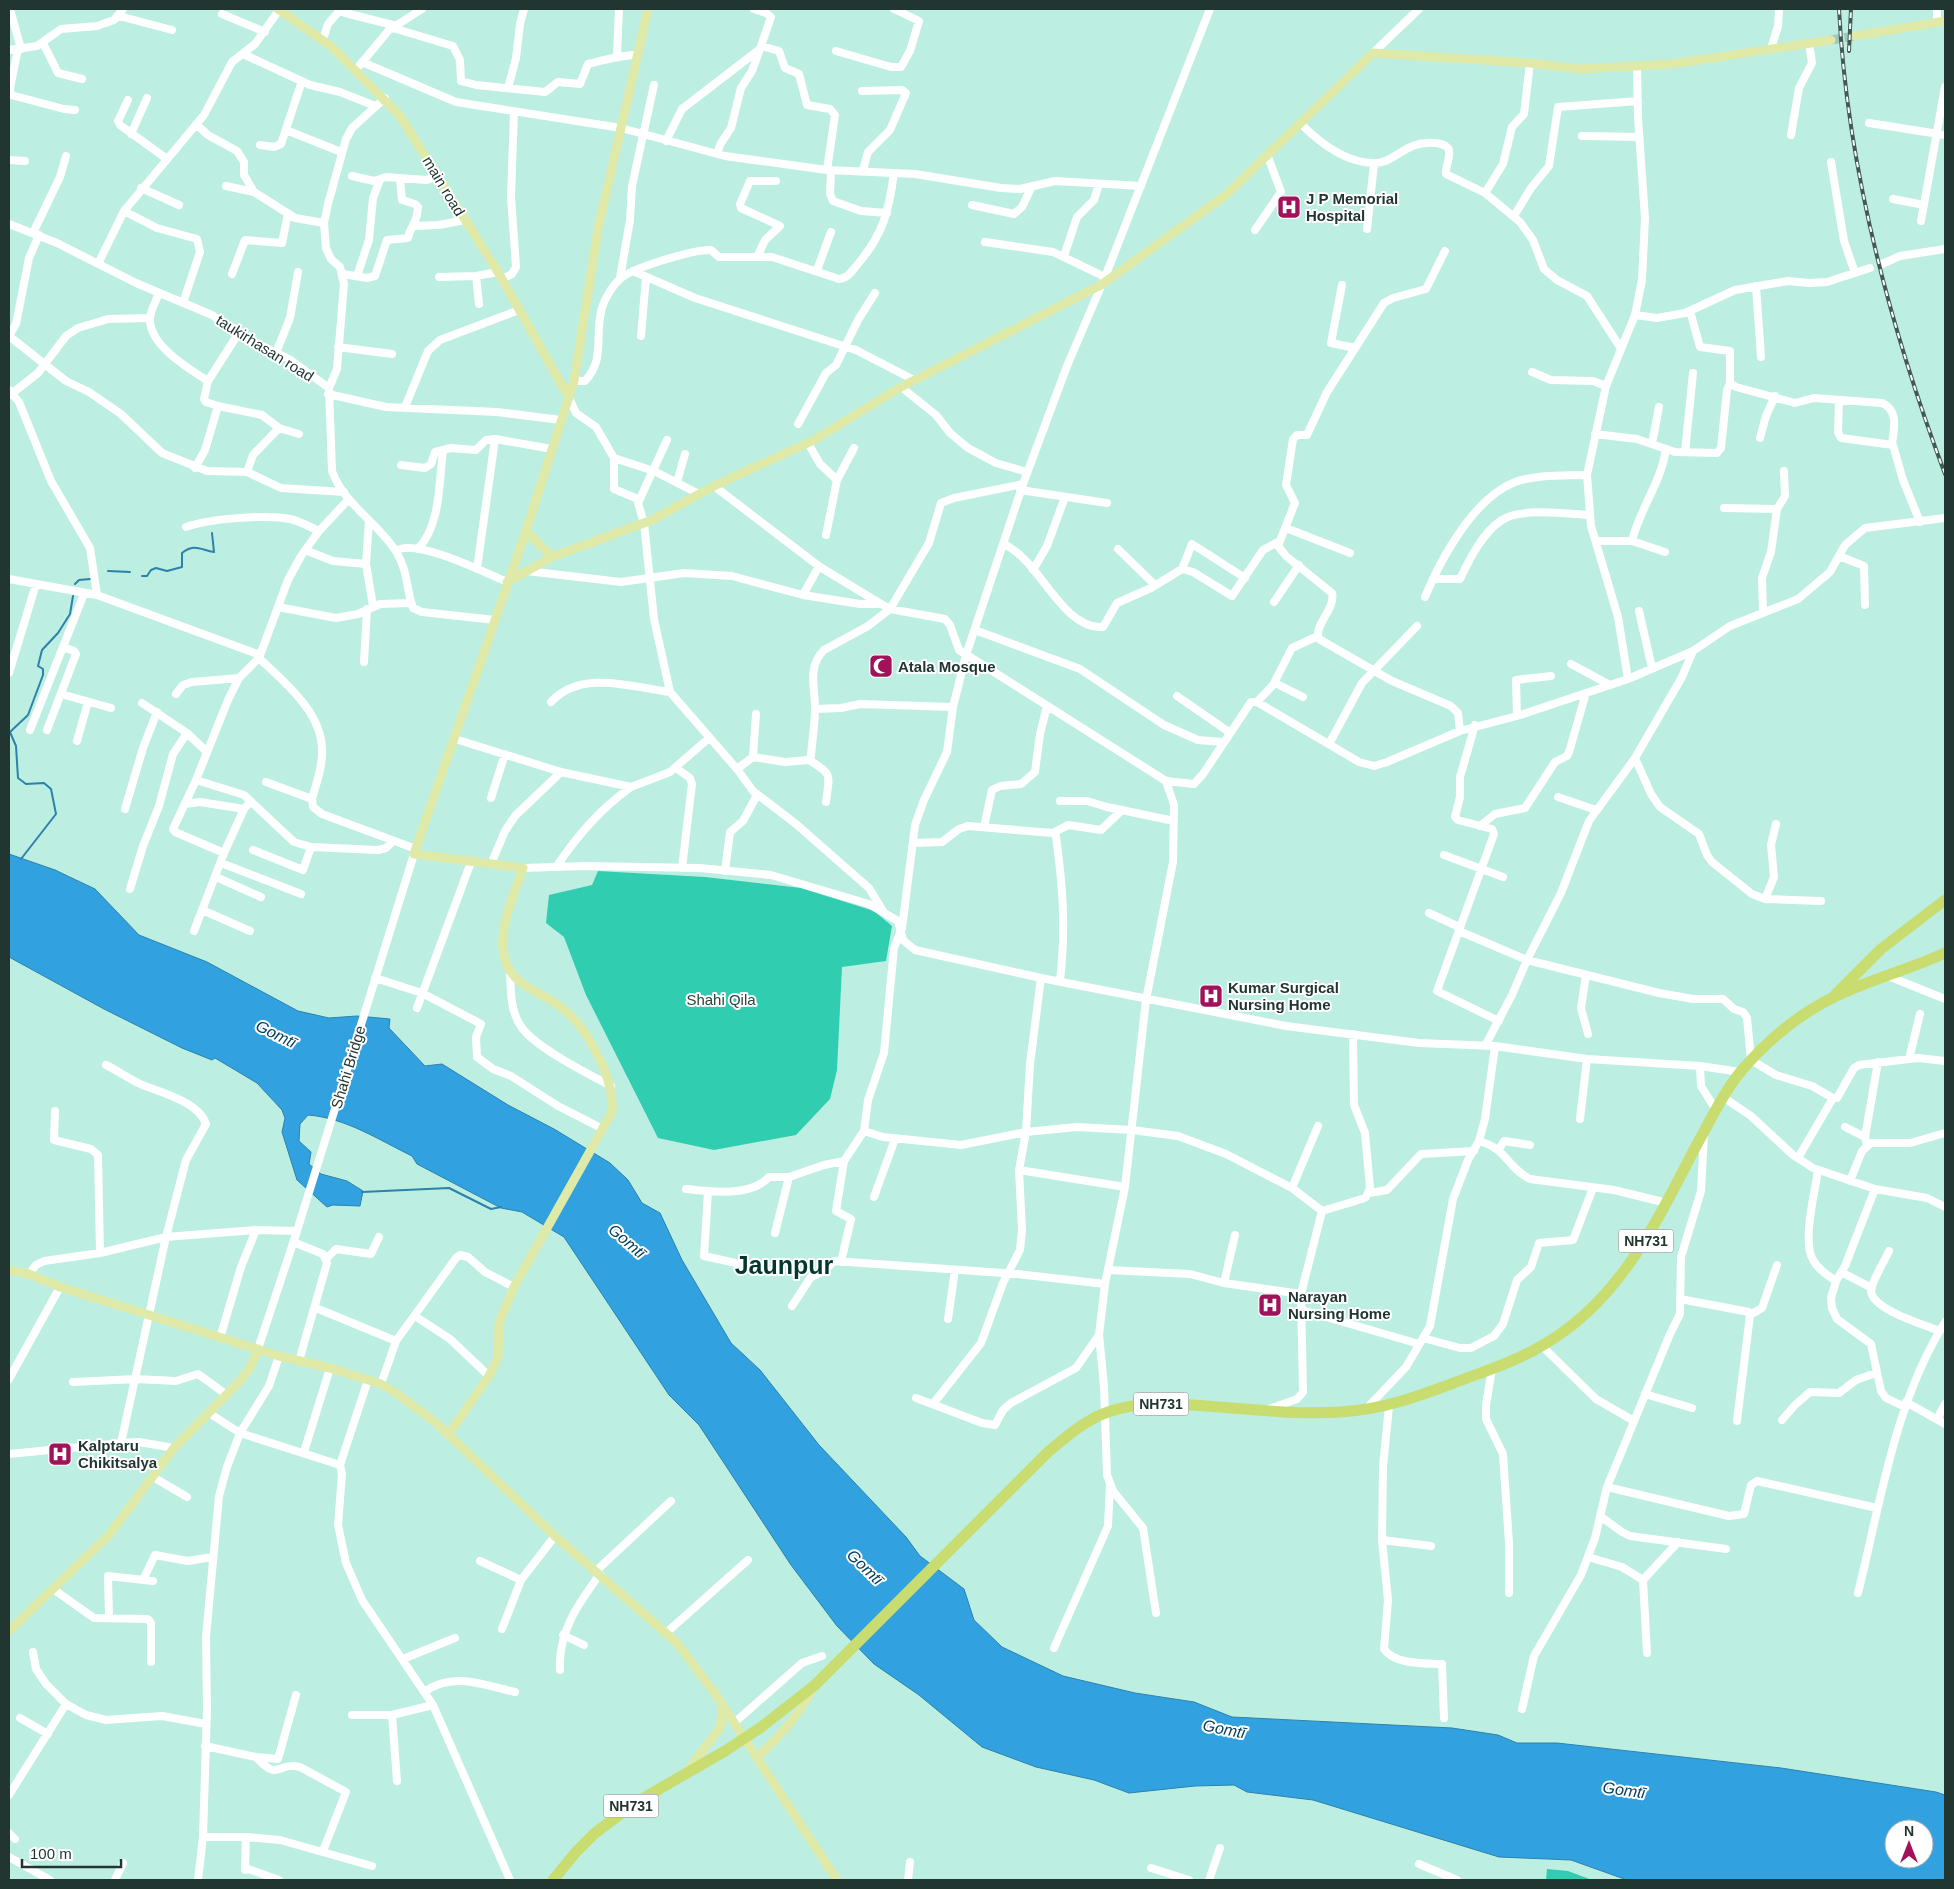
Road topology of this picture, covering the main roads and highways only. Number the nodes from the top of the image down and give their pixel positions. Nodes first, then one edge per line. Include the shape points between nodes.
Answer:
1 (279, 9) edge
2 (648, 9) edge
3 (1941, 22) edge
4 (1855, 36) tunnel mouth
5 (1832, 40) tunnel mouth
6 (569, 398) junction
7 (526, 531) junction
8 (552, 557) junction
9 (507, 582) junction
10 (1945, 900) edge
11 (1945, 953) edge
12 (1833, 997) junction
13 (9, 1270) edge
14 (258, 1349) junction
15 (448, 1434) junction
16 (9, 1631) edge
17 (818, 1681) junction
18 (724, 1706) junction
19 (757, 1758) junction
20 (687, 1771) junction
21 (554, 1880) edge
22 (837, 1880) edge

1 - 6 main road, main road via 359,66 412,132 500,276
2 - 6 main road via 598,230
3 - 4 main road
5 - 8 main road via 1672,64 1580,69 1373,53 1226,195 1103,281 914,380 808,443 714,486 644,523
6 - 7 main road
7 - 8 main road
7 - 9 main road
8 - 9 main road
9 - 15 main road via 415,851 523,868 505,925 504,952 510,972 522,984 551,1000 575,1020 596,1052 613,1098 612,1112 597,1141 514,1287 499,1324 498,1357 489,1376
10 - 12 highway, NH731 via 1881,949
11 - 12 highway, NH731
12 - 17 highway, NH731 via 1791,1024 1740,1072 1631,1265 1570,1326 1542,1346 1492,1369 1389,1406 1364,1410 1311,1413 1172,1404 1129,1407 1104,1413 1048,1452
13 - 14 main road
14 - 15 main road via 381,1384
14 - 16 main road via 250,1368 174,1448 108,1536
15 - 18 main road via 555,1536 666,1633
17 - 19 main road via 786,1728
17 - 20 highway, NH731 via 760,1728
18 - 19 main road
18 - 20 main road via 720,1728
19 - 22 main road
20 - 21 highway, NH731 via 635,1803 595,1833

